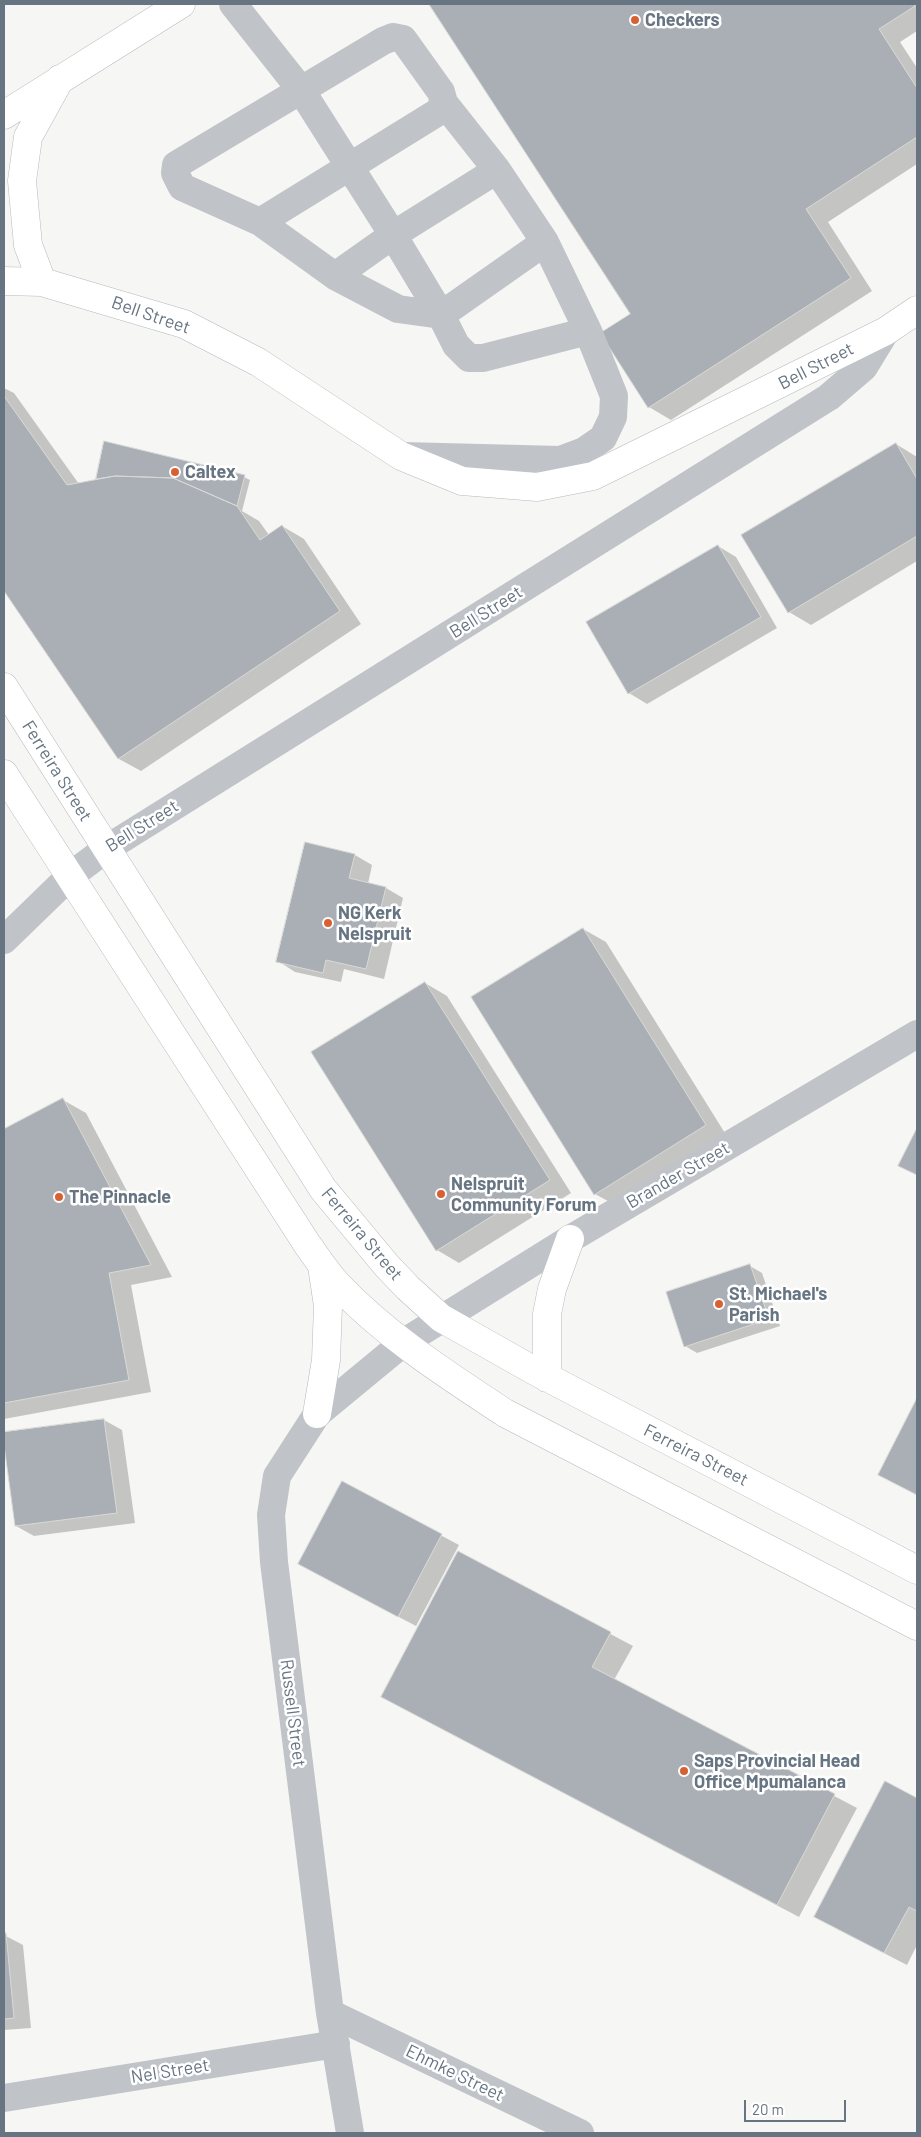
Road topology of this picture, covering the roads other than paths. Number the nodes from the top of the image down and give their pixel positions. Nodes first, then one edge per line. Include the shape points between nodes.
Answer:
1 (181, 4) edge
2 (233, 4) edge
3 (60, 79) junction
4 (301, 90) junction
5 (444, 103) junction
6 (4, 115) edge
7 (349, 166) junction
8 (497, 170) junction
9 (260, 222) junction
10 (393, 235) junction
11 (545, 242) junction
12 (335, 276) junction
13 (4, 281) edge
14 (42, 282) junction
15 (917, 310) edge
16 (441, 315) junction
17 (588, 331) junction
18 (886, 331) junction
19 (401, 456) junction
20 (4, 687) edge
21 (4, 774) edge
22 (106, 849) junction
23 (70, 876) junction
24 (4, 940) edge
25 (917, 1034) edge
26 (570, 1239) junction
27 (322, 1266) junction
28 (441, 1318) junction
29 (403, 1343) junction
30 (547, 1378) junction
31 (316, 1414) junction
32 (917, 1570) edge
33 (917, 1626) edge
34 (330, 2013) junction
35 (336, 2044) junction
36 (4, 2098) edge
37 (350, 2133) edge
38 (580, 2133) edge

1 - 3 main road
2 - 4 street
3 - 6 main road
3 - 14 main road via 28,137 22,181 28,245
4 - 5 street via 393,37 403,39 440,92
4 - 7 street
4 - 9 street via 176,165 182,188
5 - 7 street via 438,112
5 - 8 street
7 - 9 street
7 - 10 street
8 - 10 street
8 - 11 street
9 - 12 street
10 - 12 street
10 - 16 street
11 - 16 street
11 - 17 street
12 - 16 street via 398,309
13 - 14 main road, Bell Street
14 - 19 main road, Bell Street via 184,324 258,362
15 - 18 main road, Bell Street
16 - 17 street via 456,345 469,358 483,358
17 - 19 street via 614,396 613,417 603,438 584,451 560,460
18 - 19 main road, Bell Street via 593,476 537,487 462,481
18 - 22 street, Bell Street via 864,367 829,397
20 - 22 main road, Ferreira Street
21 - 23 main road
22 - 23 street, Bell Street
22 - 28 main road, Ferreira Street via 323,1188 387,1266
23 - 24 street, Bell Street
23 - 27 main road
25 - 26 street, Brander Street
26 - 28 street, Brander Street
26 - 30 main road via 552,1289 547,1314
27 - 29 main road via 336,1284
27 - 31 main road via 328,1306 326,1360
28 - 29 street, Brander Street
28 - 30 main road, Ferreira Street
29 - 31 street, Russell Street
29 - 33 main road via 505,1413
30 - 32 main road, Ferreira Street
31 - 34 street, Russell Street via 277,1476 272,1514 275,1572
34 - 35 street, Russell Street
34 - 38 street, Ehmke Street
35 - 36 street, Nel Street
35 - 37 street, Russell Street

